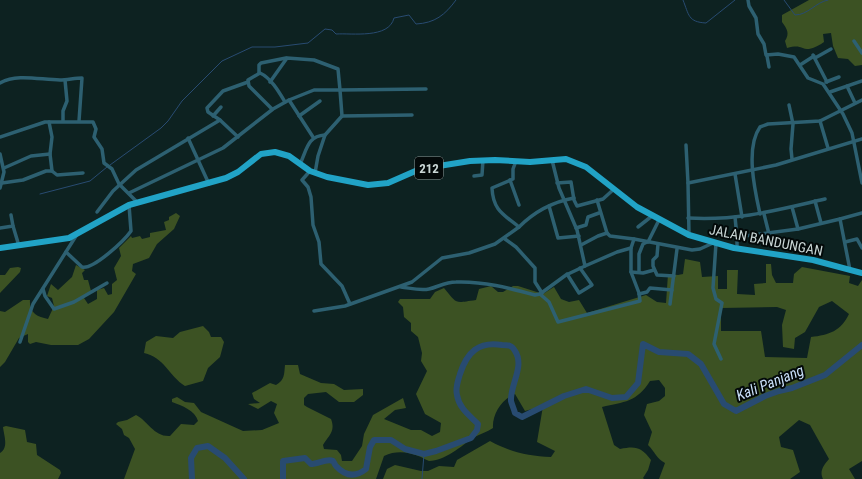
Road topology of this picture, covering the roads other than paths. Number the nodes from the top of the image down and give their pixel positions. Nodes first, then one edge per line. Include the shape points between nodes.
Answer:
1 (748, 0) edge
2 (854, 41) dead end
3 (831, 49) dead end
4 (862, 53) edge
5 (767, 56) junction
6 (814, 57) junction
7 (287, 58) junction
8 (800, 65) junction
9 (769, 67) dead end
10 (259, 73) junction
11 (839, 76) dead end
12 (64, 80) junction
13 (862, 81) edge
14 (248, 82) junction
15 (270, 82) junction
16 (827, 82) junction
17 (0, 83) edge
18 (823, 84) junction
19 (847, 86) junction
20 (426, 89) dead end
21 (340, 90) junction
22 (830, 92) junction
23 (289, 100) junction
24 (862, 100) edge
25 (320, 101) dead end
26 (285, 102) junction
27 (855, 104) junction
28 (789, 105) dead end
29 (221, 107) dead end
30 (272, 109) junction
31 (841, 110) junction
32 (412, 115) dead end
33 (213, 116) junction
34 (299, 116) junction
35 (342, 116) junction
36 (220, 120) junction
37 (63, 121) junction
38 (79, 121) junction
39 (820, 121) junction
40 (49, 122) junction
41 (793, 124) junction
42 (325, 135) junction
43 (0, 137) edge
44 (238, 137) junction
45 (313, 137) junction
46 (188, 138) junction
47 (862, 139) edge
48 (854, 142) junction
49 (686, 145) dead end
50 (828, 148) junction
51 (0, 154) edge
52 (50, 154) junction
53 (792, 159) junction
54 (197, 160) junction
55 (483, 160) junction
56 (552, 160) junction
57 (516, 161) junction
58 (300, 164) junction
59 (4, 168) junction
60 (52, 171) junction
61 (751, 171) junction
62 (313, 172) junction
63 (82, 173) dead end
64 (735, 174) junction
65 (474, 176) dead end
66 (510, 180) junction
67 (2, 183) junction
68 (558, 183) junction
69 (688, 183) junction
70 (862, 183) edge
71 (119, 184) junction
72 (209, 184) junction
73 (0, 188) edge
74 (614, 190) junction
75 (129, 193) junction
76 (574, 198) junction
77 (825, 199) dead end
78 (563, 200) junction
79 (597, 200) junction
80 (815, 201) junction
81 (137, 202) junction
82 (129, 205) junction
83 (519, 205) dead end
84 (549, 206) junction
85 (571, 207) dead end
86 (792, 207) junction
87 (567, 208) junction
88 (97, 212) dead end
89 (599, 213) junction
90 (862, 213) edge
91 (762, 214) junction
92 (11, 215) dead end
93 (652, 216) junction
94 (735, 217) junction
95 (742, 217) junction
96 (688, 218) junction
97 (840, 219) junction
98 (659, 220) junction
99 (821, 223) junction
100 (13, 226) junction
101 (519, 227) junction
102 (0, 228) edge
103 (576, 228) junction
104 (638, 228) dead end
105 (798, 229) junction
106 (606, 233) junction
107 (769, 234) junction
108 (77, 235) junction
109 (689, 235) junction
110 (579, 236) junction
111 (737, 237) junction
112 (505, 239) junction
113 (634, 239) junction
114 (648, 242) junction
115 (845, 242) junction
116 (715, 243) junction
117 (658, 244) junction
118 (581, 245) junction
119 (19, 246) junction
120 (1, 247) edge
121 (632, 248) junction
122 (737, 248) junction
123 (862, 248) edge
124 (677, 249) junction
125 (66, 252) junction
126 (585, 266) junction
127 (580, 268) junction
128 (654, 270) junction
129 (850, 271) junction
130 (631, 272) junction
131 (639, 272) junction
132 (862, 273) edge
133 (567, 274) junction
134 (674, 276) junction
135 (107, 283) dead end
136 (400, 286) junction
137 (43, 289) junction
138 (672, 290) junction
139 (541, 294) junction
140 (639, 294) junction
141 (350, 304) junction
142 (670, 304) dead end
143 (314, 311) dead end
144 (20, 342) dead end
145 (721, 359) dead end

1 - 5 street
2 - 4 street
3 - 6 street
5 - 8 street via 792,56
5 - 9 street
6 - 8 street
6 - 16 street
7 - 10 street via 259,64
7 - 15 street
7 - 21 street via 314,60 338,69
8 - 18 street via 808,78
10 - 14 street
10 - 15 street
11 - 16 street
12 - 17 street via 19,78
12 - 37 street via 67,101
12 - 38 street via 82,78
13 - 19 street
14 - 30 street via 250,88
14 - 33 street via 221,93 207,108
15 - 26 street
16 - 18 street
18 - 22 street
19 - 22 street
19 - 27 street
20 - 21 street
21 - 23 street via 314,90
21 - 35 street
22 - 31 street
23 - 26 street
23 - 34 street
24 - 27 street
25 - 34 street
26 - 30 street
27 - 31 street
28 - 41 street
29 - 33 street
30 - 44 street
31 - 39 street
31 - 48 street
32 - 35 street
33 - 36 street
34 - 45 street
35 - 42 street
36 - 44 street
36 - 46 street
37 - 38 street
37 - 40 street
38 - 71 street via 95,124 95,140 101,147 104,163
39 - 41 street
39 - 50 street
40 - 43 street
40 - 52 street via 52,137
41 - 53 street via 790,149
41 - 61 street via 768,124 760,127 754,145
42 - 45 street
42 - 62 street
44 - 54 street via 223,148
45 - 58 street
46 - 54 street
46 - 71 street via 138,168
47 - 48 street
48 - 50 street
48 - 70 street
49 - 69 street
50 - 53 street
51 - 59 street
52 - 59 street via 29,156
52 - 60 street
53 - 61 street
54 - 72 street
54 - 75 street
55 - 57 main road, JALAN BANDUNGAN / 212
55 - 62 main road, JALAN BANDUNGAN / 212 via 420,170 391,182 368,185
55 - 65 street via 482,175
56 - 57 main road, JALAN BANDUNGAN / 212
56 - 68 street
56 - 74 main road, JALAN BANDUNGAN / 212 via 566,159 578,163
57 - 66 street via 513,179
58 - 62 main road, JALAN BANDUNGAN / 212
58 - 72 main road, JALAN BANDUNGAN / 212 via 281,153 268,152 234,175
59 - 67 street
60 - 63 street via 57,175
60 - 67 street
61 - 64 street
61 - 91 street
62 - 141 street via 302,180 308,187 311,197 320,260 324,268 342,286
64 - 69 street
64 - 95 street
66 - 83 street
66 - 101 street via 493,186 493,198 496,207 504,216
67 - 73 street
68 - 76 street via 571,182
68 - 78 street
69 - 96 street
71 - 75 street
71 - 88 street
72 - 81 main road, JALAN BANDUNGAN / 212
74 - 79 street via 607,197
74 - 93 main road, JALAN BANDUNGAN / 212
75 - 81 street
76 - 78 street
76 - 79 street via 577,206
77 - 80 street
78 - 84 street
78 - 87 street
79 - 89 street
80 - 86 street
80 - 99 street
81 - 82 main road, JALAN BANDUNGAN / 212
82 - 108 main road, JALAN BANDUNGAN / 212
82 - 125 street via 132,228 115,248 89,267 82,267
84 - 101 street via 534,214
84 - 110 street via 558,238
85 - 87 street
86 - 91 street
86 - 105 street
87 - 103 street
89 - 103 street via 588,217 586,224
89 - 106 street
90 - 97 street
91 - 95 street
91 - 107 street
92 - 100 street
93 - 98 main road, JALAN BANDUNGAN / 212
93 - 104 street
94 - 95 street
94 - 96 street
94 - 111 street
96 - 109 street
97 - 99 street
97 - 115 street
98 - 109 main road, JALAN BANDUNGAN / 212
98 - 114 street
99 - 105 street
100 - 102 street
100 - 119 street
101 - 112 street
103 - 110 street
105 - 107 street
106 - 113 street via 610,236
106 - 118 street
107 - 111 street
108 - 119 main road, JALAN BANDUNGAN / 212
108 - 125 street
109 - 116 main road, JALAN BANDUNGAN / 212
110 - 118 street
111 - 122 street
112 - 136 street via 470,254 442,258 418,279
112 - 139 street via 535,268 535,282
113 - 114 street
113 - 121 street
114 - 117 street
114 - 131 street via 643,244 639,254
115 - 123 street via 857,239
115 - 129 street
116 - 122 main road, JALAN BANDUNGAN / 212
116 - 124 street via 700,249
116 - 145 street via 713,288 716,299 722,303 714,344
117 - 124 street
117 - 128 street
118 - 126 street
119 - 120 main road, JALAN BANDUNGAN / 212
121 - 126 street
121 - 130 street
122 - 129 main road, JALAN BANDUNGAN / 212 via 812,260
124 - 134 street
125 - 137 street
126 - 127 street
127 - 133 street
127 - 133 street via 592,285 579,293
128 - 131 street
128 - 134 street via 657,275
129 - 132 main road, JALAN BANDUNGAN / 212
130 - 131 street
130 - 140 street
133 - 139 street
134 - 138 street
135 - 137 street via 54,309
136 - 139 street via 419,290 446,283 469,282
136 - 141 street
137 - 144 street via 32,306
138 - 140 street via 650,288 647,292
138 - 142 street
139 - 140 street via 549,302 556,320 560,323 639,302
141 - 143 street

